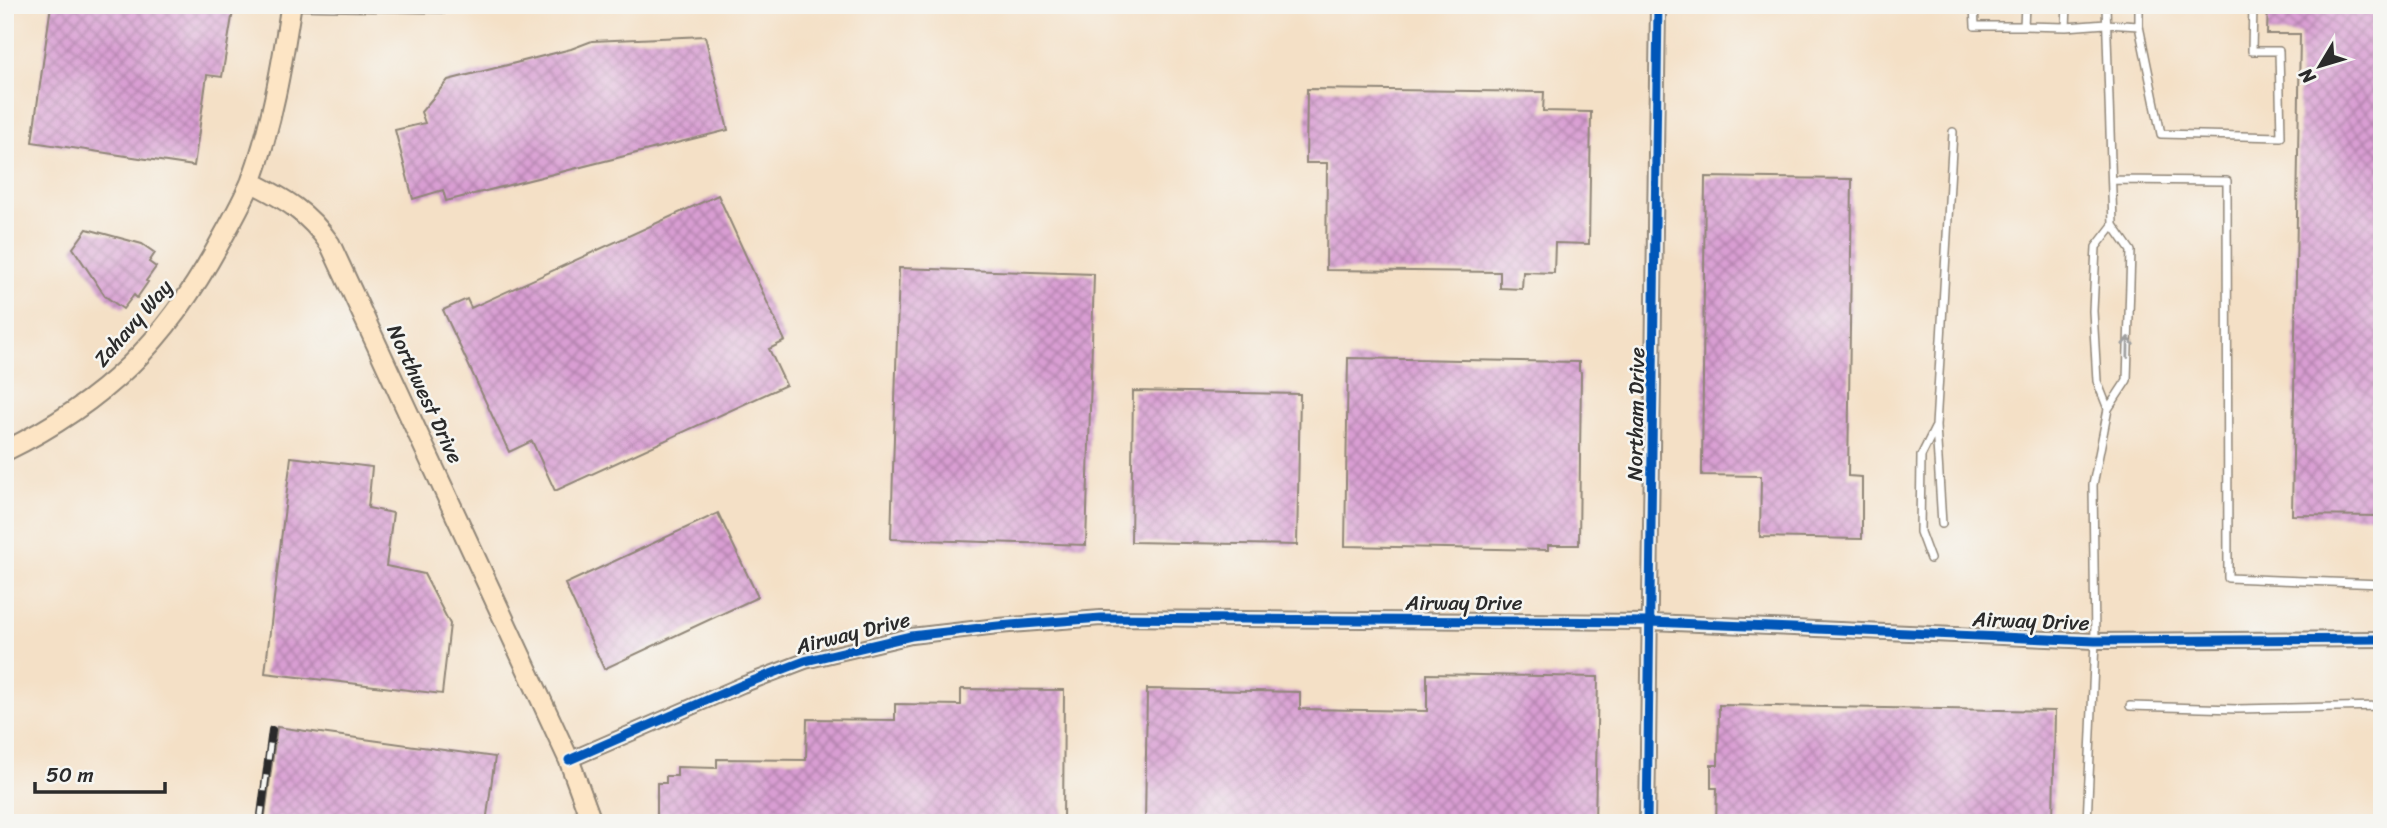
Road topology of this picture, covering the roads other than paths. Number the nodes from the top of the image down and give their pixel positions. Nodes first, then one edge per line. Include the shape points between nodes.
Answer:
1 (468, 5) edge
2 (1658, 5) edge
3 (1974, 5) edge
4 (2025, 5) edge
5 (2067, 5) edge
6 (2106, 5) edge
7 (2139, 5) edge
8 (2253, 5) edge
9 (291, 6) edge
10 (2106, 24) junction
11 (2024, 26) junction
12 (2139, 26) junction
13 (2066, 27) junction
14 (1953, 132) dead end
15 (2112, 180) junction
16 (251, 182) junction
17 (2113, 225) junction
18 (2108, 409) junction
19 (1936, 426) junction
20 (5, 451) edge
21 (1942, 524) dead end
22 (1930, 559) dead end
23 (2382, 583) edge
24 (1651, 622) junction
25 (2382, 639) edge
26 (2095, 640) junction
27 (2130, 706) dead end
28 (2382, 706) edge
29 (569, 760) junction
30 (593, 823) edge
31 (1647, 823) edge
32 (2087, 823) edge

1 - 9 lane via 449,9
2 - 24 street, Northam Drive
3 - 11 lane via 1975,26
4 - 11 lane
5 - 13 lane
6 - 10 lane
7 - 12 lane
8 - 12 lane via 2252,51 2279,51 2281,137 2161,134
9 - 16 street via 280,79
10 - 12 lane
10 - 13 lane
10 - 15 lane
11 - 13 lane
14 - 19 lane
15 - 17 lane
15 - 23 lane via 2227,181 2228,578
16 - 20 street, Zahavy Way via 194,288 146,349 64,420
16 - 29 street, Northwest Drive via 298,208 330,244
17 - 18 lane via 2095,247 2093,311 2097,381
18 -> 17 lane via 2127,380 2131,251
18 - 26 lane via 2093,485
19 - 21 lane
19 - 22 lane via 1921,456 1920,532
24 - 26 street, Airway Drive
24 - 29 street, Airway Drive via 1101,618 911,636 805,661
24 - 31 street, Northam Drive
25 - 26 street, Airway Drive
26 - 32 lane
27 - 28 lane
29 - 30 street, Northwest Drive

